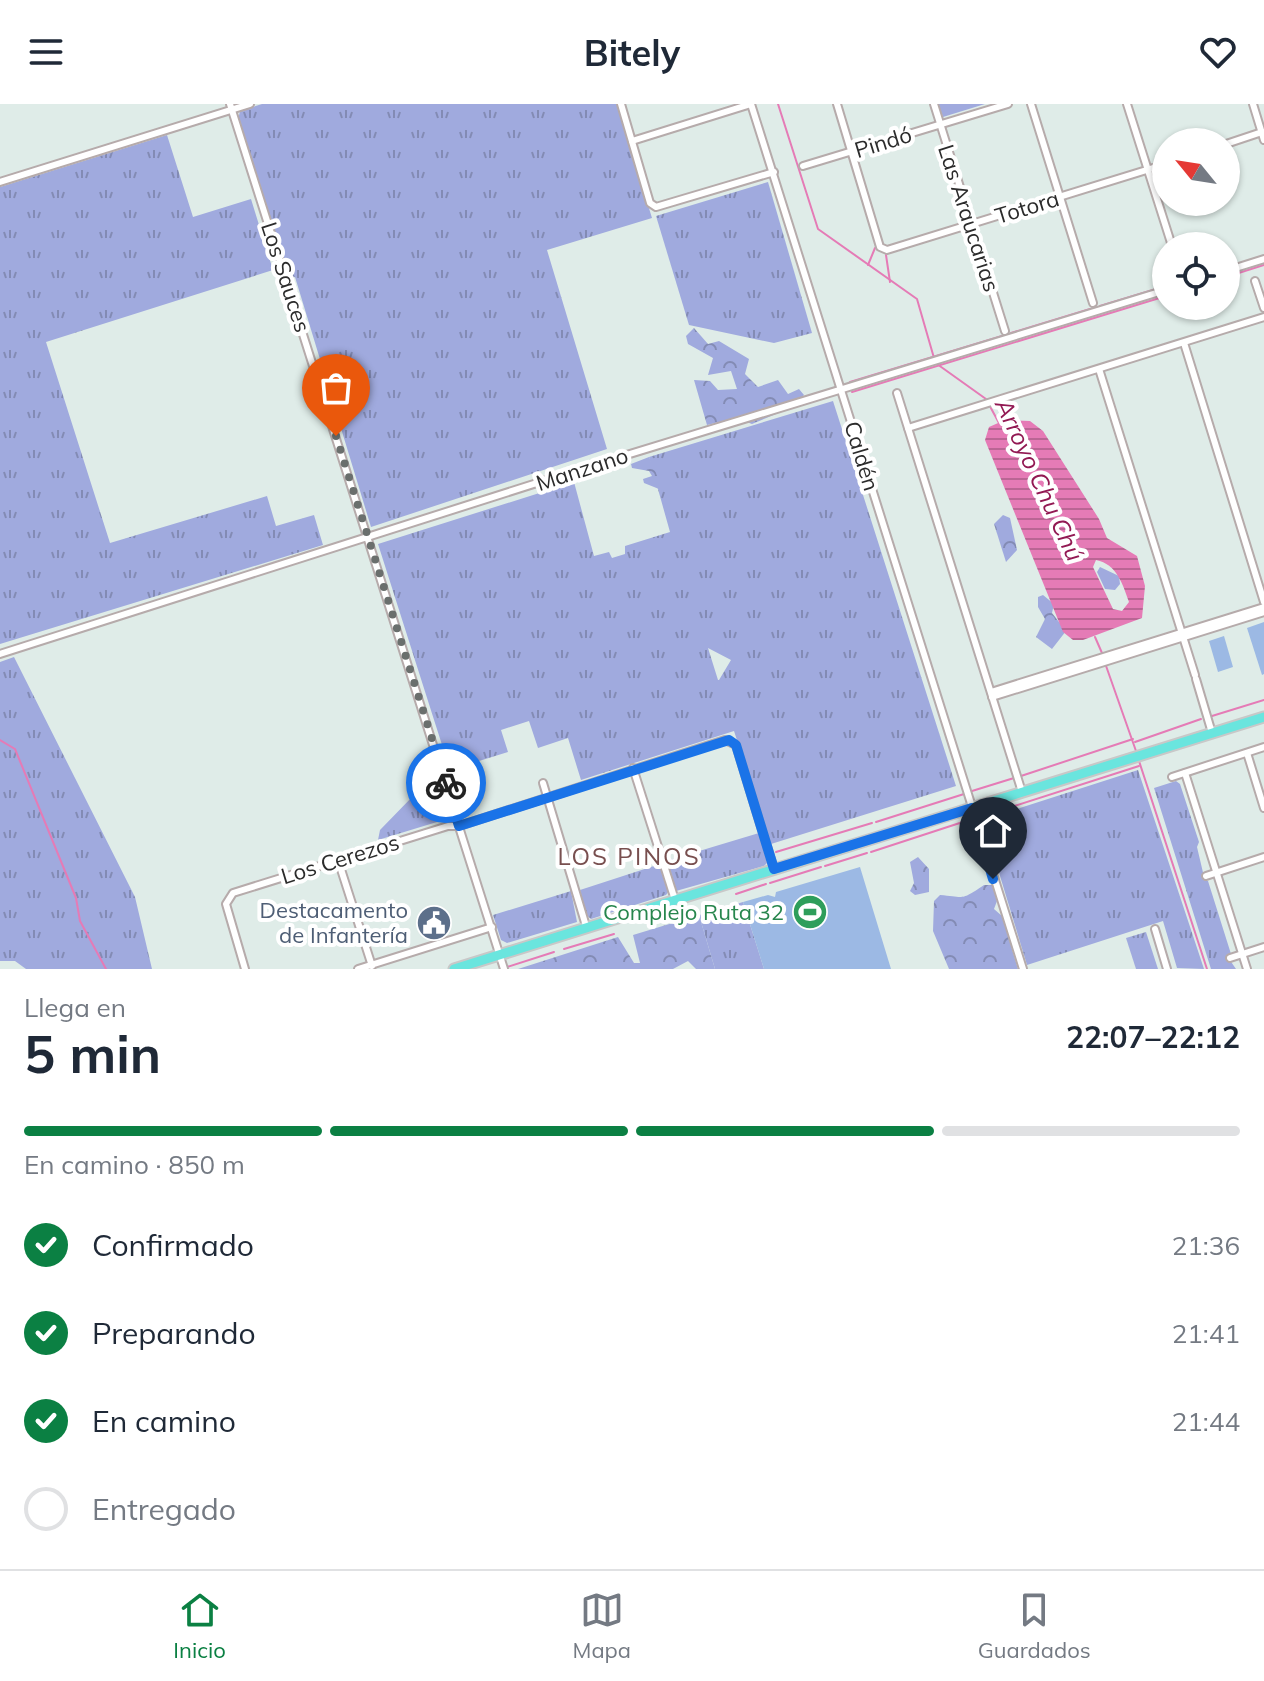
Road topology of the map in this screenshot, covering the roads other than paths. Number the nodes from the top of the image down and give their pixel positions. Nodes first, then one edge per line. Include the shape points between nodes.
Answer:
1 (250, 104) edge
2 (621, 104) edge
3 (751, 104) edge
4 (837, 104) edge
5 (934, 104) edge
6 (1008, 104) edge
7 (1031, 104) edge
8 (1127, 104) edge
9 (1253, 104) edge
10 (231, 107) edge
11 (940, 125) junction
12 (1263, 136) edge
13 (632, 141) junction
14 (1240, 141) edge
15 (852, 152) junction
16 (803, 166) dead end
17 (1152, 168) edge
18 (1147, 170) junction
19 (774, 172) junction
20 (0, 182) edge
21 (1060, 197) junction
22 (972, 224) junction
23 (1167, 232) edge
24 (1264, 259) edge
25 (1240, 267) edge
26 (1255, 281) dead end
27 (1152, 294) edge
28 (1093, 303) dead end
29 (1264, 308) edge
30 (1264, 317) edge
31 (1005, 331) dead end
32 (1184, 343) junction
33 (1099, 369) junction
34 (841, 390) junction
35 (897, 393) dead end
36 (908, 428) junction
37 (368, 538) junction
38 (1264, 607) edge
39 (1182, 635) junction
40 (0, 654) edge
41 (992, 695) junction
42 (1264, 717) edge
43 (1212, 733) junction
44 (1264, 747) edge
45 (1247, 753) junction
46 (633, 768) junction
47 (1185, 773) junction
48 (1172, 777) dead end
49 (543, 783) dead end
50 (1022, 792) junction
51 (547, 797) junction
52 (972, 808) junction
53 (1264, 808) edge
54 (459, 826) junction
55 (1264, 857) edge
56 (338, 860) junction
57 (774, 869) junction
58 (1217, 872) junction
59 (1206, 876) dead end
60 (675, 900) junction
61 (586, 926) junction
62 (492, 927) junction
63 (1155, 929) dead end
64 (1264, 947) edge
65 (500, 954) junction
66 (1242, 954) junction
67 (1230, 958) dead end
68 (372, 967) edge
69 (245, 969) edge
70 (358, 969) edge
71 (454, 969) edge
72 (504, 969) edge
73 (1023, 969) edge
74 (1167, 969) edge
75 (1247, 969) edge

1 - 10 street
2 - 13 street
3 - 13 street
3 - 19 street, Caldén
4 - 15 street
5 - 11 street, Las Araucarias
6 - 11 street, Pindó
7 - 21 street
8 - 18 street
9 - 12 street
10 - 20 street
10 - 37 street, Los Sauces
11 - 15 street, Pindó
11 - 22 street, Las Araucarias
12 - 14 street
13 - 19 street via 650,203 656,207
15 - 16 street, Pindó
15 - 22 street, Totora via 880,247 887,250
17 - 18 street, Totora
18 - 21 street, Totora
18 - 23 street
19 - 34 street, Caldén
21 - 22 street, Totora
21 - 28 street
22 - 31 street, Las Araucarias
24 - 25 street
26 - 29 street
27 - 34 street, Manzano
30 - 32 street
32 - 33 street
32 - 38 street
33 - 36 street
33 - 39 street
34 - 37 street, Manzano
34 - 52 street, Caldén
35 - 36 street
36 - 41 street
37 - 40 street, Manzano
37 - 54 street, Los Sauces
38 - 39 street
39 - 41 street
39 - 43 street
41 - 50 street
42 - 43 main road
43 - 50 main road
44 - 45 street
45 - 47 street
45 - 53 street
46 - 51 street, Los Cerezos
46 - 57 street, Los Cerezos via 729,740 736,745
46 - 60 street
47 - 48 street
47 - 58 street
49 - 51 street
50 - 52 main road
51 - 54 street, Los Cerezos
51 - 61 street
52 - 57 main road
52 - 73 street, Caldén
54 - 56 street, Los Cerezos
54 - 62 street, Los Sauces
55 - 58 street
56 - 68 street
56 - 69 street, Los Cerezos via 227,898
57 - 60 main road
58 - 59 street
58 - 66 street
60 - 61 main road
61 - 65 main road
62 - 65 street, Los Sauces
62 - 68 street
63 - 74 street
64 - 66 street
65 - 71 main road
65 - 72 street, Los Sauces
66 - 67 street
66 - 75 street
68 - 70 street

